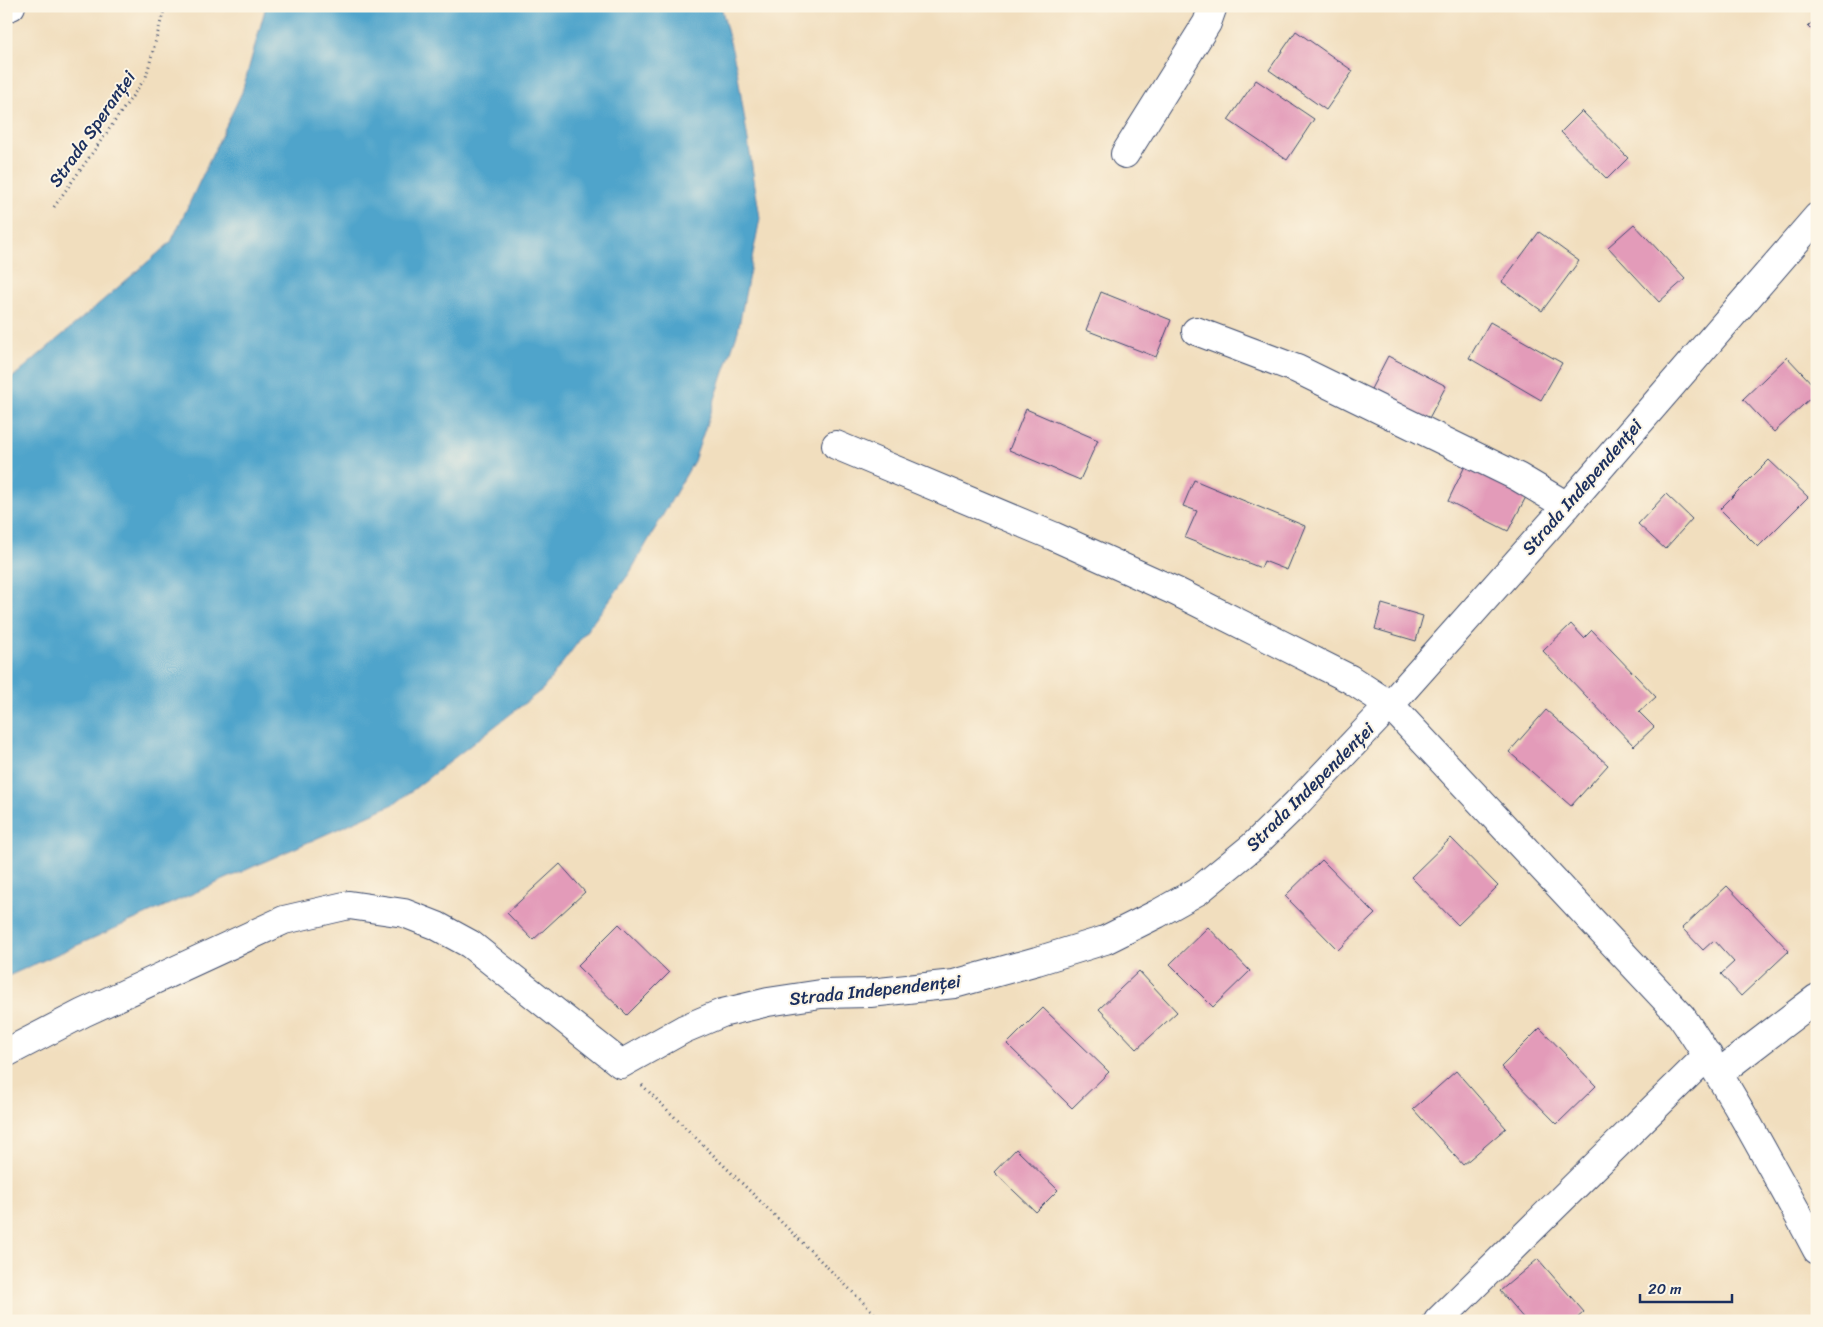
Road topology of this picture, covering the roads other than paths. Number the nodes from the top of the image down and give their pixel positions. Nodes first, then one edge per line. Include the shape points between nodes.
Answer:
1 (11, 6) edge
2 (1212, 6) edge
3 (6, 8) edge
4 (1125, 154) dead end
5 (1817, 217) edge
6 (1196, 332) dead end
7 (836, 445) dead end
8 (1567, 506) junction
9 (1390, 705) junction
10 (1817, 998) edge
11 (6, 1053) edge
12 (1713, 1064) junction
13 (1817, 1250) edge
14 (1438, 1321) edge

1 - 3 street
2 - 4 street via 1207,23
5 - 8 street, Strada Independenței
6 - 8 street via 1297,369 1502,468
7 - 9 street via 1177,592 1350,679
8 - 9 street, Strada Independenței
9 - 11 street, Strada Independenței via 1253,846 1198,891 1104,940 954,984 870,993 821,994 750,1006 722,1013 684,1029 621,1064 470,944 404,913 349,905 284,920 83,1013
9 - 12 street via 1681,1016
10 - 12 street
12 - 13 street
12 - 14 street

